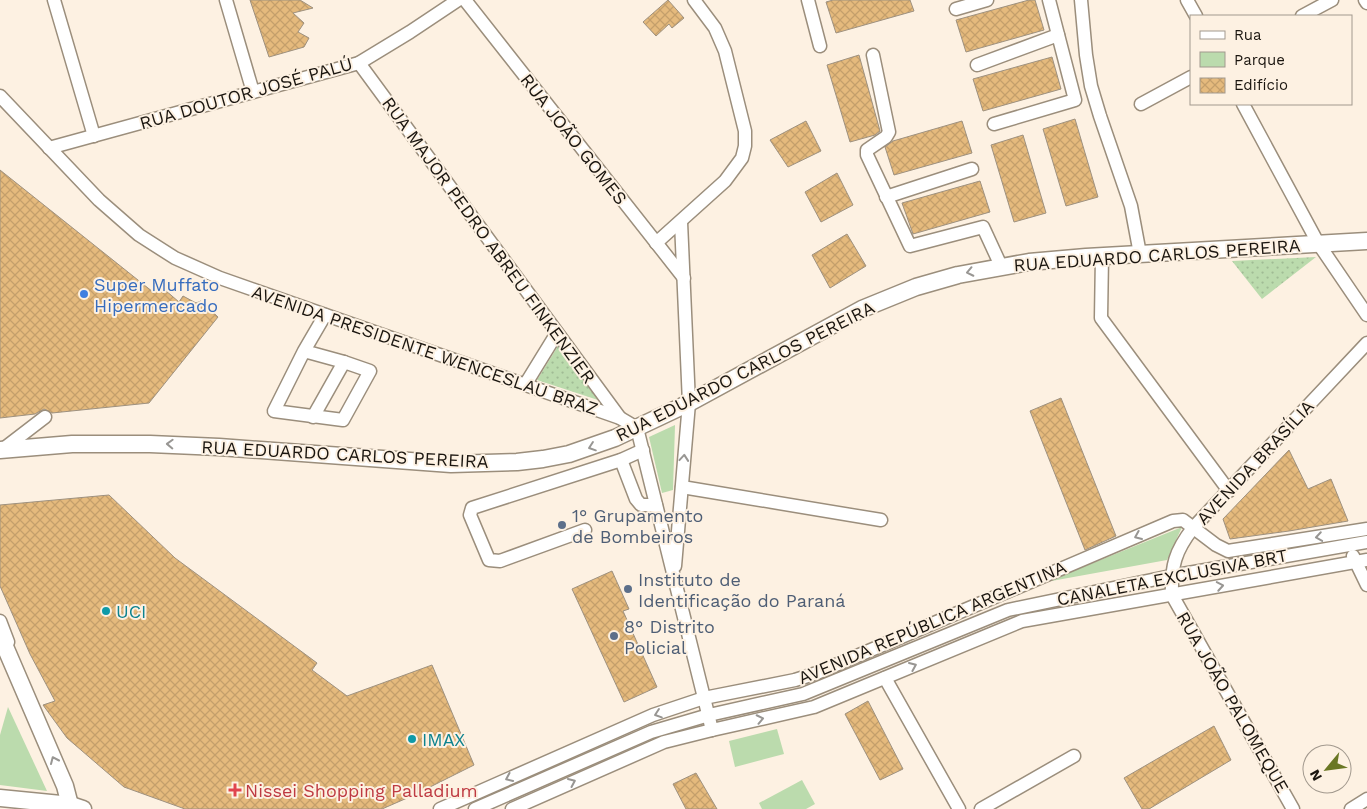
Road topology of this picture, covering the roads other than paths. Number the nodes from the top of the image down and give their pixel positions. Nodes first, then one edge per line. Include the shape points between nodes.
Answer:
1 (54, 0) edge
2 (226, 0) edge
3 (458, 0) edge
4 (465, 0) edge
5 (694, 0) edge
6 (808, 0) edge
7 (987, 0) edge
8 (1049, 0) edge
9 (1081, 0) edge
10 (1187, 0) edge
11 (1332, 0) edge
12 (956, 9) dead end
13 (1195, 15) edge
14 (1304, 15) edge
15 (1058, 35) junction
16 (820, 46) dead end
17 (873, 55) dead end
18 (359, 62) junction
19 (977, 66) dead end
20 (1190, 78) edge
21 (253, 92) junction
22 (0, 97) edge
23 (1141, 104) dead end
24 (1244, 105) edge
25 (994, 124) dead end
26 (94, 136) junction
27 (49, 148) junction
28 (972, 169) dead end
29 (886, 197) junction
30 (681, 222) junction
31 (1367, 241) edge
32 (656, 243) junction
33 (1318, 243) junction
34 (1140, 254) junction
35 (1102, 256) junction
36 (1001, 266) junction
37 (684, 278) junction
38 (1367, 315) edge
39 (325, 316) junction
40 (557, 333) junction
41 (1367, 343) edge
42 (304, 351) junction
43 (344, 362) junction
44 (525, 385) junction
45 (689, 403) junction
46 (45, 417) dead end
47 (313, 417) junction
48 (620, 418) junction
49 (637, 428) junction
50 (1, 450) edge
51 (643, 450) junction
52 (621, 460) junction
53 (682, 487) junction
54 (1229, 491) junction
55 (656, 505) junction
56 (881, 520) dead end
57 (1193, 528) junction
58 (1367, 529) edge
59 (585, 530) dead end
60 (1344, 539) junction
61 (1367, 542) edge
62 (1361, 561) edge
63 (674, 576) junction
64 (1172, 576) junction
65 (1367, 585) edge
66 (1172, 595) junction
67 (0, 621) edge
68 (0, 635) edge
69 (885, 678) junction
70 (24, 694) junction
71 (704, 698) junction
72 (708, 715) junction
73 (712, 730) junction
74 (1074, 756) dead end
75 (0, 798) edge
76 (1367, 800) edge
77 (75, 808) edge
78 (440, 809) edge
79 (475, 809) edge
80 (512, 809) edge
81 (959, 809) edge
82 (981, 809) edge
83 (1293, 809) edge
84 (1351, 809) edge

1 - 26 street
2 - 21 street
3 - 18 street, RUA DOUTOR JOSÉ PALÚ
4 - 32 street, RUA JOÃO GOMES
5 - 30 street via 715,28 723,46 745,130 745,146 735,170
6 - 16 street
7 - 12 street
8 - 15 street
9 - 34 street via 1091,86 1131,206
10 - 13 street
11 - 14 street
15 - 19 street
15 - 25 street via 1075,100
17 - 29 street via 889,132 867,150 867,155
18 - 21 street, RUA DOUTOR JOSÉ PALÚ
18 - 40 street, RUA MAJOR PEDRO ABREU FINKENZIER
20 - 23 street
21 - 26 street, RUA DOUTOR JOSÉ PALÚ
22 - 27 street, AVENIDA PRESIDENTE WENCESLAU BRAZ
24 - 33 street
26 - 27 street, RUA DOUTOR JOSÉ PALÚ
27 - 39 street, AVENIDA PRESIDENTE WENCESLAU BRAZ via 117,217 159,248 220,278
28 - 29 street
29 - 36 street via 910,246 983,227
30 - 32 street
30 - 37 street
31 - 33 main road, RUA EDUARDO CARLOS PEREIRA
32 - 37 street, RUA JOÃO GOMES
33 - 34 main road, RUA EDUARDO CARLOS PEREIRA
33 - 38 street
34 - 35 main road, RUA EDUARDO CARLOS PEREIRA
35 - 36 main road, RUA EDUARDO CARLOS PEREIRA
35 - 54 street via 1102,318
36 -> 45 main road, RUA EDUARDO CARLOS PEREIRA via 939,280 885,298
37 - 45 street
39 - 42 street
39 - 44 street, AVENIDA PRESIDENTE WENCESLAU BRAZ
40 - 44 street
40 - 48 street, RUA MAJOR PEDRO ABREU FINKENZIER
41 - 54 street, AVENIDA BRASÍLIA
42 - 43 street
42 - 47 street via 274,411
43 - 47 street
43 - 47 street via 370,371 343,420
44 - 48 street, AVENIDA PRESIDENTE WENCESLAU BRAZ
45 - 49 main road, RUA EDUARDO CARLOS PEREIRA
53 -> 45 street
46 - 50 street
48 - 49 street, AVENIDA PRESIDENTE WENCESLAU BRAZ
49 -> 50 main road, RUA EDUARDO CARLOS PEREIRA via 569,454 484,464 422,463 159,444 72,444
49 - 51 street
51 - 52 street
51 - 55 street
52 - 55 street via 636,499 641,505
52 - 59 street via 472,508 470,515 489,560 500,561
53 - 56 street
53 - 63 street
54 - 57 street, AVENIDA BRASÍLIA
55 - 63 street
60 -> 57 street, AVENIDA REPÚBLICA ARGENTINA via 1228,551
57 - 64 street, AVENIDA BRASÍLIA via 1174,559
57 -> 71 street, AVENIDA REPÚBLICA ARGENTINA via 1183,520 1173,521 806,677
58 - 60 street, AVENIDA REPÚBLICA ARGENTINA
60 - 61 street, CANALETA EXCLUSIVA BRT
60 - 62 street
60 - 64 street, CANALETA EXCLUSIVA BRT
62 - 65 street
66 -> 62 street, AVENIDA REPÚBLICA ARGENTINA
63 - 71 street
64 - 66 street, AVENIDA BRASÍLIA
64 - 72 street, CANALETA EXCLUSIVA BRT via 1008,610 813,691
69 -> 66 street, AVENIDA REPÚBLICA ARGENTINA via 1022,621
66 - 83 street, RUA JOÃO PALOMEQUE
67 - 70 street
68 - 70 main road
73 -> 69 street, AVENIDA REPÚBLICA ARGENTINA via 814,707
69 - 81 street
77 -> 70 main road
71 - 72 street
71 -> 78 street, AVENIDA REPÚBLICA ARGENTINA via 640,720
72 - 73 street
72 - 79 street, CANALETA EXCLUSIVA BRT via 626,742
80 -> 73 street, AVENIDA REPÚBLICA ARGENTINA via 664,742
74 - 82 street
75 - 77 main road
76 - 84 street

